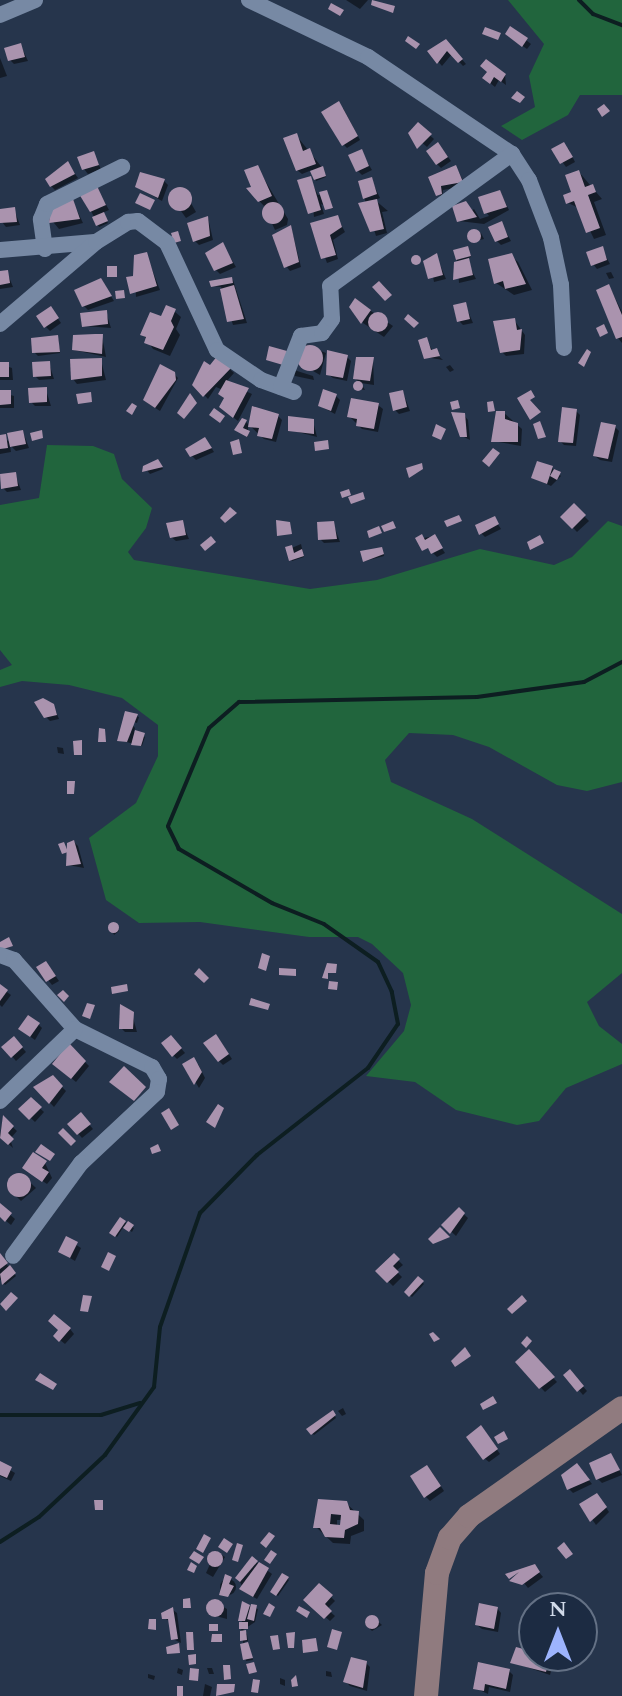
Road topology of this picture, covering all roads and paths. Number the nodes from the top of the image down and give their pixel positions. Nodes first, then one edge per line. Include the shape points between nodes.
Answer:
1 (35, 0) edge
2 (249, 0) edge
3 (0, 15) edge
4 (512, 154) junction
5 (122, 167) dead end
6 (96, 242) junction
7 (45, 249) junction
8 (0, 250) edge
9 (0, 324) edge
10 (564, 348) dead end
11 (0, 955) edge
12 (75, 1029) junction
13 (0, 1101) edge
14 (13, 1256) dead end
15 (622, 1408) edge
16 (426, 1696) edge

1 - 3 street
2 - 4 street via 368,57
4 - 6 street via 330,286 332,319 322,333 301,336 287,390 217,350 167,243 148,224 128,222
4 - 10 street via 529,180 551,238 561,285
5 - 7 street via 47,204 41,219
6 - 7 street
6 - 9 street
7 - 8 street
11 - 12 street via 14,960
12 - 13 street
12 - 14 street via 154,1070 157,1092 81,1163
15 - 16 street via 469,1516 450,1538 437,1573

